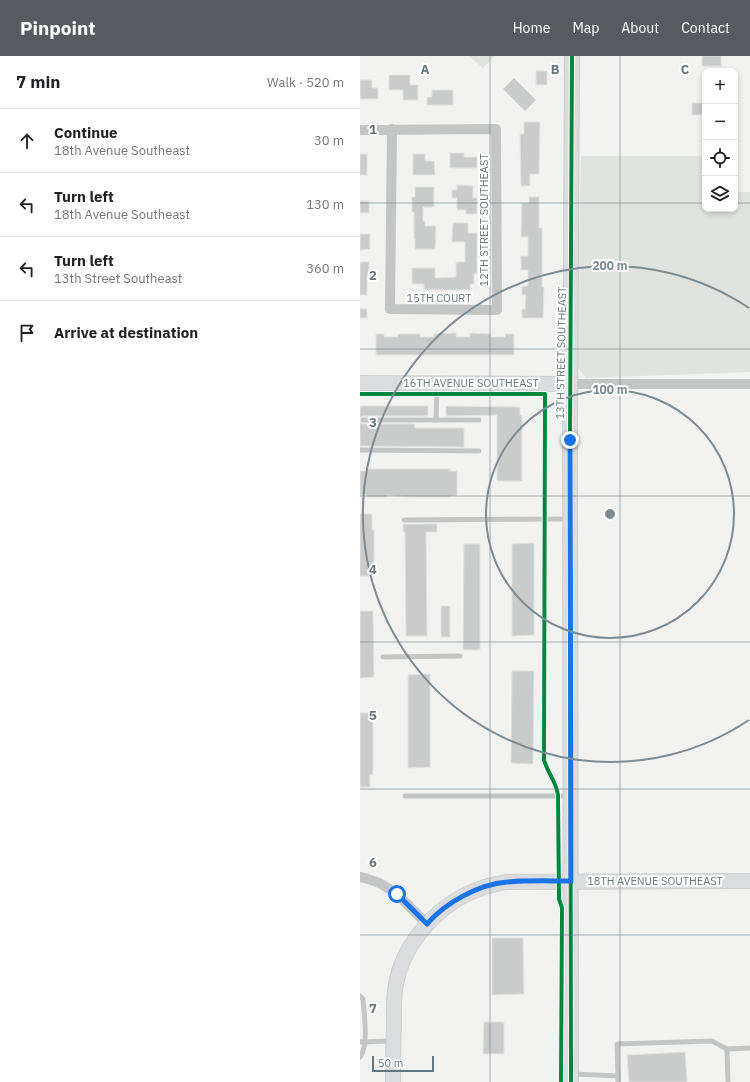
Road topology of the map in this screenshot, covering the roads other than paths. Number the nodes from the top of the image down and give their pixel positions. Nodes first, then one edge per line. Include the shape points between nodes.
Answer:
1 (572, 56) edge
2 (392, 129) junction
3 (360, 130) edge
4 (497, 310) joint
5 (360, 383) edge
6 (437, 383) junction
7 (570, 384) junction
8 (750, 384) edge
9 (362, 420) dead end
10 (436, 420) junction
11 (479, 420) dead end
12 (360, 450) edge
13 (479, 451) dead end
14 (570, 519) junction
15 (404, 520) dead end
16 (460, 656) dead end
17 (383, 657) dead end
18 (405, 796) dead end
19 (570, 796) junction
20 (360, 877) edge
21 (750, 880) edge
22 (571, 881) junction
23 (427, 924) junction
24 (360, 996) edge
25 (394, 1041) junction
26 (363, 1042) edge
27 (750, 1048) edge
28 (727, 1049) junction
29 (360, 1057) edge
30 (618, 1076) junction
31 (571, 1078) edge
32 (393, 1082) edge
33 (618, 1082) edge
34 (728, 1082) edge

1 - 7 street, 13TH STREET SOUTHEAST
2 - 3 street
2 - 4 street, 12TH STREET SOUTHEAST via 496,129
2 - 4 street, 15TH COURT via 390,309
5 - 6 street, 16TH AVENUE SOUTHEAST
6 - 7 street, 16TH AVENUE SOUTHEAST
6 - 10 lane
7 - 8 street, 16TH AVENUE SOUTHEAST
7 - 14 street, 13TH STREET SOUTHEAST
9 - 10 lane
10 - 11 lane
12 - 13 lane
14 - 15 lane
14 - 19 street, 13TH STREET SOUTHEAST
16 - 17 lane
18 - 19 lane
19 - 22 street, 13TH STREET SOUTHEAST
20 - 23 street via 386,886
21 - 22 street, 18TH AVENUE SOUTHEAST
22 - 23 street, 18TH AVENUE SOUTHEAST via 506,882 481,888 461,897
22 - 31 street, 13TH STREET SOUTHEAST
23 - 25 street, 18TH AVENUE SOUTHEAST via 409,949 397,978
24 - 26 lane via 363,999
25 - 26 lane
25 - 32 street, 18TH AVENUE SOUTHEAST
26 - 29 lane via 363,1053
27 - 28 lane
28 - 30 lane via 712,1041 617,1044
28 - 34 lane
30 - 31 lane
30 - 33 lane

